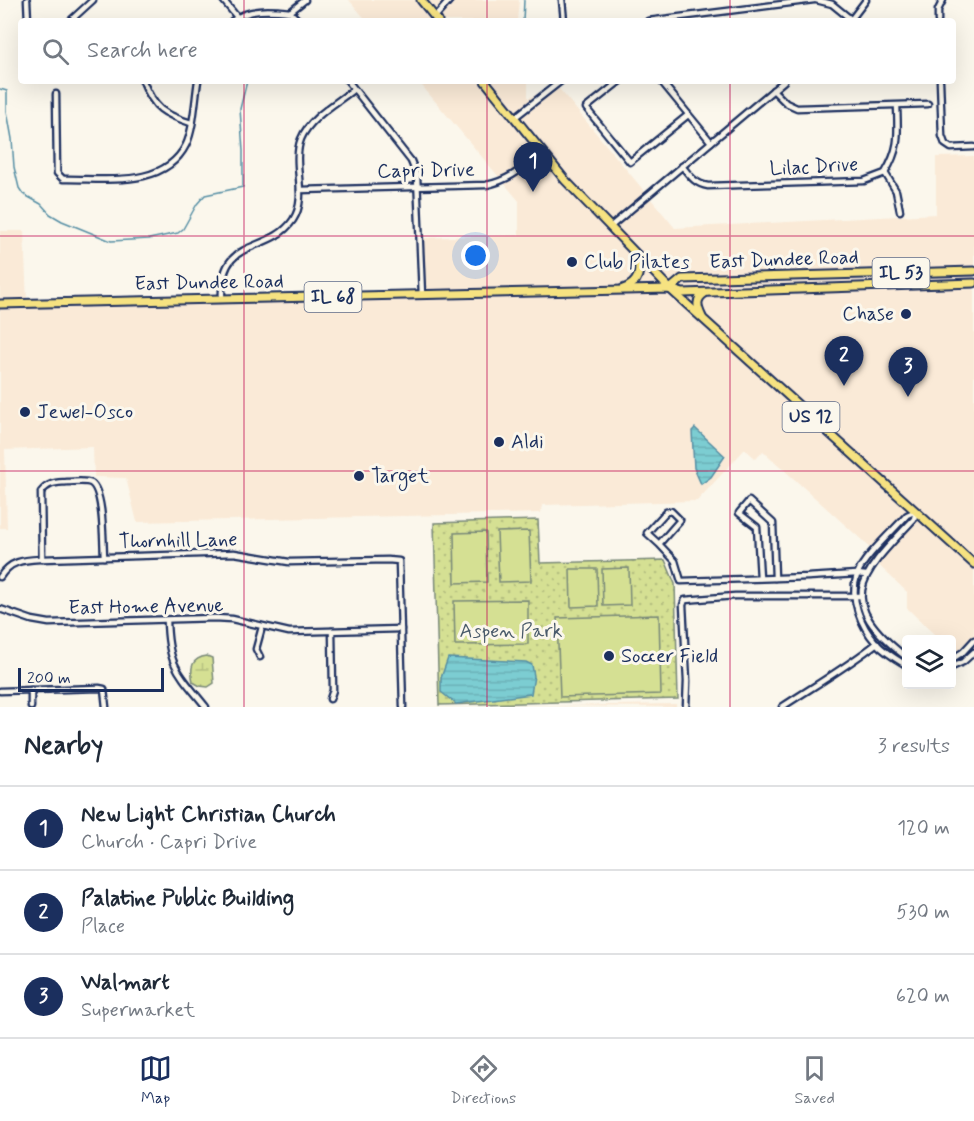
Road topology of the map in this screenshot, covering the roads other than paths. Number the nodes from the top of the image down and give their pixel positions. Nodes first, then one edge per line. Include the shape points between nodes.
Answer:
1 (27, 0) edge
2 (93, 0) edge
3 (224, 0) edge
4 (304, 0) edge
5 (421, 0) edge
6 (450, 0) edge
7 (562, 0) edge
8 (815, 0) edge
9 (866, 0) edge
10 (943, 0) edge
11 (290, 12) junction
12 (720, 13) junction
13 (28, 18) edge
14 (73, 18) edge
15 (233, 18) edge
16 (236, 18) edge
17 (296, 18) edge
18 (435, 18) edge
19 (437, 18) edge
20 (564, 18) edge
21 (675, 18) edge
22 (720, 18) edge
23 (848, 18) edge
24 (853, 18) edge
25 (938, 18) edge
26 (143, 84) edge
27 (198, 84) edge
28 (350, 84) edge
29 (487, 84) edge
30 (557, 84) edge
31 (616, 84) edge
32 (663, 84) edge
33 (780, 84) edge
34 (940, 84) edge
35 (354, 89) junction
36 (773, 90) junction
37 (56, 94) dead end
38 (928, 104) dead end
39 (897, 106) junction
40 (688, 115) junction
41 (514, 118) junction
42 (191, 123) junction
43 (711, 142) junction
44 (974, 147) edge
45 (542, 153) junction
46 (682, 166) junction
47 (885, 173) junction
48 (418, 186) junction
49 (300, 190) junction
50 (900, 211) dead end
51 (610, 227) junction
52 (637, 255) junction
53 (974, 271) edge
54 (974, 283) edge
55 (670, 289) junction
56 (617, 291) junction
57 (708, 292) junction
58 (422, 296) junction
59 (222, 299) junction
60 (0, 304) edge
61 (703, 319) junction
62 (916, 511) junction
63 (659, 544) junction
64 (104, 557) junction
65 (42, 559) junction
66 (974, 564) edge
67 (857, 574) junction
68 (866, 575) junction
69 (0, 577) edge
70 (760, 578) junction
71 (776, 578) junction
72 (861, 596) junction
73 (854, 597) junction
74 (0, 609) edge
75 (167, 620) junction
76 (262, 627) junction
77 (401, 629) junction
78 (332, 631) junction
79 (884, 639) junction
80 (974, 640) edge
81 (876, 644) junction
82 (963, 652) junction
83 (974, 652) edge
84 (902, 654) edge
85 (956, 656) edge
86 (260, 657) dead end
87 (968, 657) junction
88 (902, 661) edge
89 (956, 664) edge
90 (31, 690) junction
91 (0, 691) edge
92 (330, 699) dead end
93 (31, 707) edge
94 (106, 707) edge
95 (206, 707) edge
96 (403, 707) edge
97 (686, 707) edge
98 (782, 707) edge

1 - 13 street
2 - 14 street
3 - 15 street
4 - 11 street
5 - 18 main road
6 - 19 street
7 - 20 street
8 - 12 street
8 - 23 street via 832,4
9 - 24 street
10 - 25 street
11 - 16 street via 254,11
11 - 17 street
12 - 21 street
12 - 22 street
26 - 42 street via 158,109
27 - 42 street
28 - 35 street
29 - 41 main road, US 12
30 - 41 street
31 - 40 street via 586,108 630,162
32 - 40 street
33 - 36 street
34 - 44 street via 945,144 951,148
35 - 48 street via 411,161
35 - 49 street via 313,122 302,138 298,153
36 - 39 street via 797,108
36 - 43 street
37 - 42 street via 57,173 63,179 139,178 159,173 177,159
38 - 39 street
39 - 47 street, Lilac Drive via 895,157
40 - 43 street
41 - 45 main road, US 12
43 - 46 street
45 - 48 street, Capri Drive via 499,183
45 - 51 main road, US 12
46 - 47 street, Lilac Drive via 693,180 708,186 864,181
46 - 51 street
47 - 50 street via 896,190
48 - 49 street, Capri Drive
48 - 58 street
49 - 59 street via 294,219 285,229 235,256 228,265 223,275
51 - 52 main road, US 12
52 - 55 main road, US 12
52 - 56 main road via 639,277
53 - 55 main road, East Dundee Road / IL 53 via 682,279
54 - 57 main road, East Dundee Road / IL 53
55 - 56 main road, East Dundee Road / IL 68
55 - 57 main road, East Dundee Road / IL 53 via 682,293
55 - 61 main road, US 12
56 - 58 main road, East Dundee Road / IL 68
57 - 61 main road via 700,296 698,303
58 - 59 main road, East Dundee Road / IL 68
59 - 60 main road, East Dundee Road / IL 68
61 - 62 main road, US 12
62 - 66 main road, US 12
62 - 67 street via 869,556
62 - 68 street via 914,519
63 - 63 street via 680,520 671,512 666,512 648,530 648,535
63 - 70 street via 675,561 681,580
64 - 65 street, Thornhill Lane
64 - 65 street via 96,489 86,482 52,483 41,492
64 - 77 street, Thornhill Lane via 234,553 289,562 399,561
65 - 69 street, Thornhill Lane via 14,563
67 - 68 street
67 - 71 street
67 - 73 street
68 - 72 street
70 - 71 street
70 - 71 street via 757,527 740,513 749,501 773,523
72 - 73 street
72 - 79 street via 863,611
73 - 81 street via 864,626
73 - 97 street via 735,596 685,600 682,605
74 - 75 street, East Home Avenue via 49,623
75 - 76 street, East Home Avenue via 232,619
75 - 95 street via 172,662
76 - 78 street, East Home Avenue via 289,632
76 - 86 street via 256,649
77 - 78 street, East Home Avenue
77 - 96 street
78 - 92 street
79 - 81 street
79 - 84 street
80 - 82 street
81 - 88 street
81 - 98 street
82 - 85 street
82 - 87 street
83 - 87 street
87 - 89 street
90 - 91 street
90 - 93 street
90 - 94 street via 105,689

